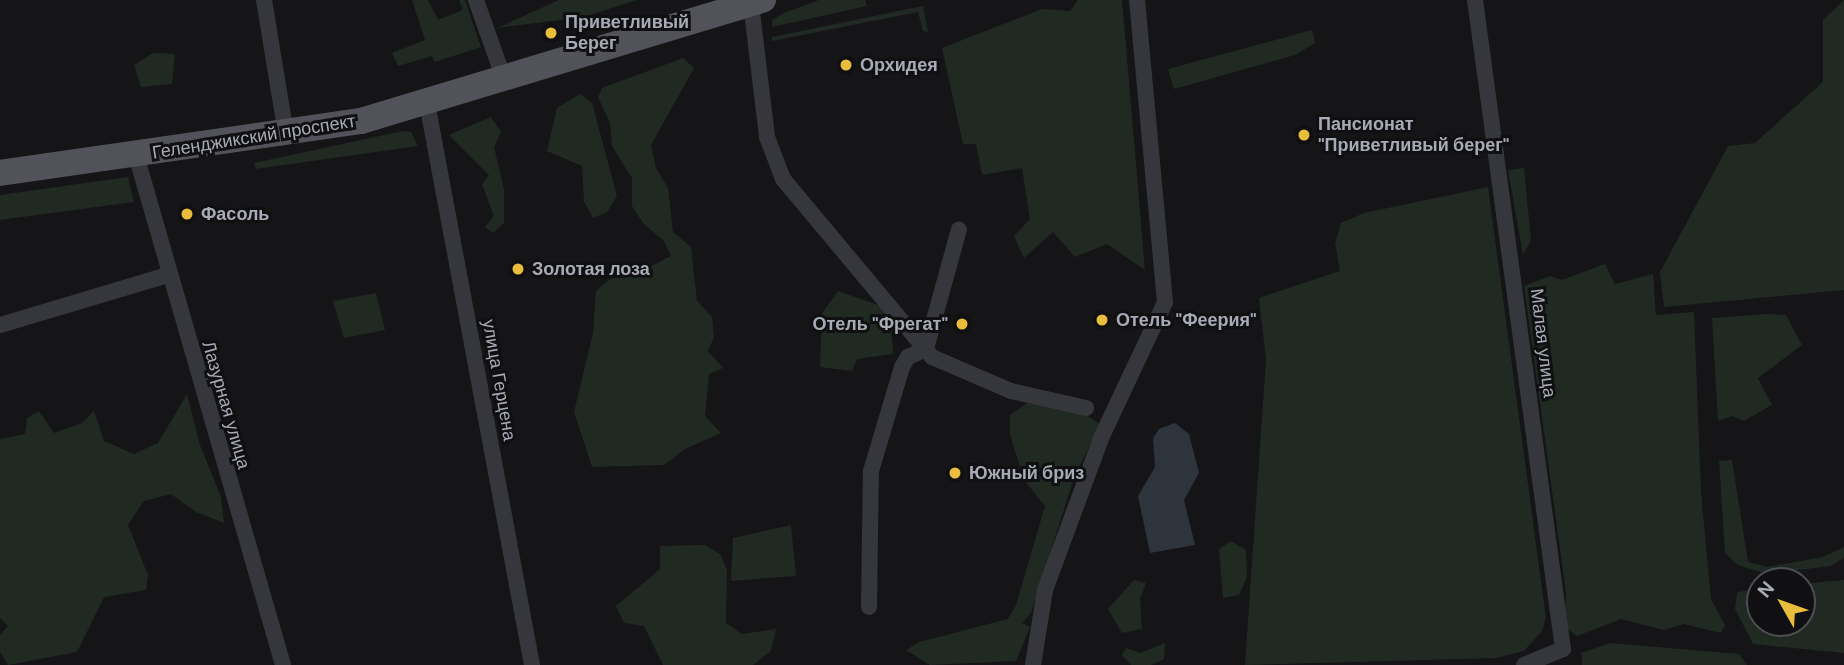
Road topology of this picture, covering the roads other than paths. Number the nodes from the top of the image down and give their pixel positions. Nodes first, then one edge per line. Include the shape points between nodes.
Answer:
1 (264, 0) edge
2 (476, 0) edge
3 (1137, 0) edge
4 (1475, 0) edge
5 (757, 2) edge
6 (504, 79) junction
7 (427, 103) junction
8 (286, 134) junction
9 (136, 155) junction
10 (0, 173) edge
11 (959, 229) dead end
12 (168, 275) junction
13 (0, 325) edge
14 (926, 349) junction
15 (1086, 408) dead end
16 (869, 607) dead end
17 (283, 665) edge
18 (532, 665) edge
19 (1033, 665) edge
20 (1524, 665) edge

1 - 8 street
2 - 6 street
3 - 19 street via 1165,302 1102,436 1045,590
4 - 20 street, Малая улица via 1563,649
5 - 6 main road, Геленджикский проспект
5 - 14 street via 772,158 783,179
6 - 7 main road, Геленджикский проспект
7 - 8 main road, Геленджикский проспект
7 - 18 street, улица Герцена
8 - 9 main road, Геленджикский проспект
9 - 10 main road, Геленджикский проспект
9 - 12 street, Лазурная улица
11 - 14 street
12 - 13 street
12 - 17 street, Лазурная улица
14 - 15 street via 946,366 1011,391
14 - 16 street via 908,357 902,367 871,471

